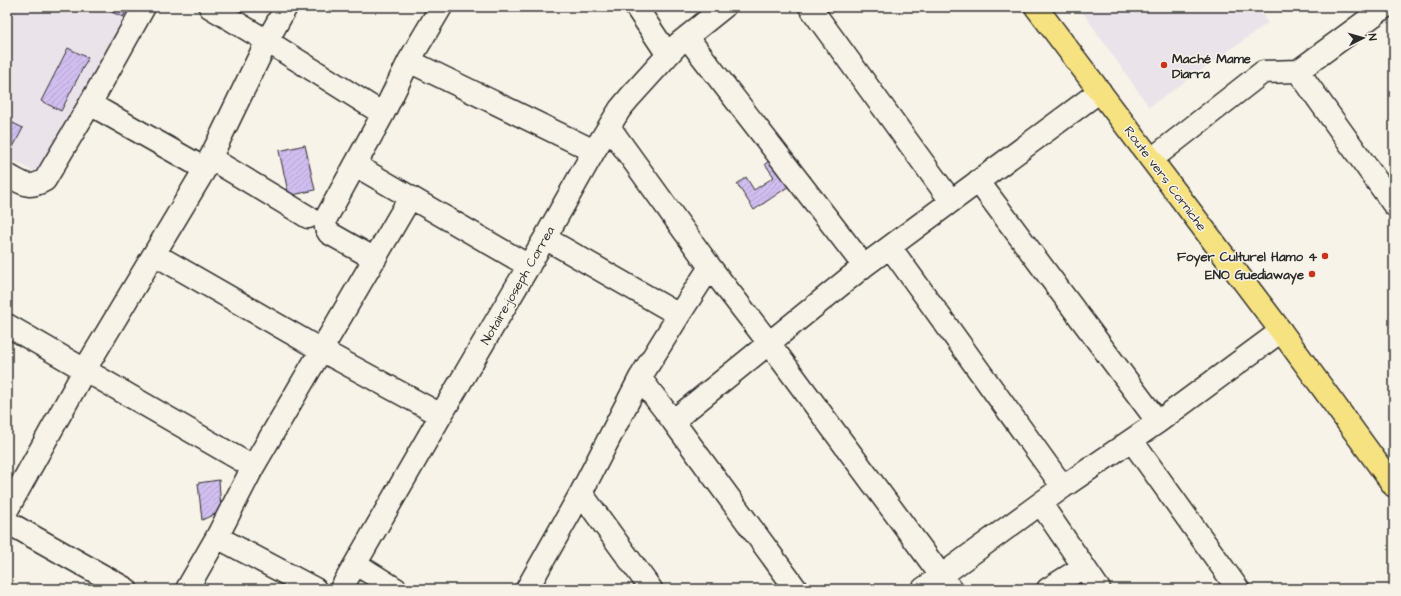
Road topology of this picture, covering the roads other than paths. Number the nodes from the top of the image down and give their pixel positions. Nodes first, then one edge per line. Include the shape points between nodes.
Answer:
1 (144, 7) edge
2 (210, 7) edge
3 (286, 7) edge
4 (441, 7) edge
5 (636, 7) edge
6 (724, 7) edge
7 (810, 7) edge
8 (1036, 7) edge
9 (1385, 7) edge
10 (687, 37) junction
11 (267, 41) junction
12 (668, 55) junction
13 (409, 61) junction
14 (1298, 71) junction
15 (1100, 91) junction
16 (90, 104) junction
17 (383, 114) junction
18 (609, 127) junction
19 (594, 151) junction
20 (1152, 160) junction
21 (208, 163) junction
22 (355, 165) junction
23 (7, 175) edge
24 (978, 181) junction
25 (410, 198) junction
26 (951, 201) junction
27 (1394, 205) edge
28 (308, 217) dead end
29 (545, 238) junction
30 (890, 247) junction
31 (154, 254) junction
32 (375, 259) junction
33 (529, 266) junction
34 (864, 266) junction
35 (710, 268) junction
36 (679, 315) junction
37 (7, 325) edge
38 (1281, 331) junction
39 (769, 343) junction
40 (321, 350) junction
41 (84, 371) junction
42 (640, 378) junction
43 (441, 414) junction
44 (673, 421) junction
45 (1158, 422) junction
46 (1132, 441) junction
47 (253, 467) junction
48 (1394, 486) edge
49 (1063, 487) junction
50 (581, 493) junction
51 (1041, 504) junction
52 (7, 510) edge
53 (7, 522) edge
54 (217, 537) junction
55 (356, 564) junction
56 (1083, 566) junction
57 (946, 582) edge
58 (126, 589) edge
59 (187, 589) edge
60 (315, 589) edge
61 (342, 589) edge
62 (396, 589) edge
63 (527, 589) edge
64 (651, 589) edge
65 (796, 589) edge
66 (924, 589) edge
67 (1048, 589) edge
68 (1099, 589) edge
69 (1238, 589) edge

1 - 16 street
2 - 11 street
3 - 11 street
4 - 13 street
5 - 12 street
6 - 10 street, Notaire-joseph Correa
7 - 26 street
8 - 15 main road, Route vers Corniche
9 - 14 street
10 - 12 street, Notaire-joseph Correa
10 - 34 street
11 - 17 street
11 - 21 street
12 - 18 street, Notaire-joseph Correa via 630,97
13 - 17 street
13 - 19 street
14 - 20 street via 1263,72
14 - 27 street
15 - 20 main road, Route vers Corniche
15 - 24 street
16 - 21 street
16 - 23 street via 45,180 29,186
17 - 22 street
18 - 19 street, Notaire-joseph Correa
18 - 35 street
19 - 29 street, Notaire-joseph Correa
20 - 38 main road, Route vers Corniche
21 - 28 street
21 - 31 street
22 - 25 street
22 - 32 street via 325,220 326,228 329,233
24 - 26 street
24 - 45 street
25 - 32 street
25 - 33 street
26 - 30 street
29 - 33 street, Notaire-joseph Correa
29 - 36 street
30 - 34 street
30 - 49 street
31 - 40 street
31 - 41 street
32 - 40 street
33 - 43 street, Notaire-joseph Correa
34 - 39 street
35 - 36 street
35 - 39 street
36 - 42 street
37 - 41 street
38 - 45 street
38 - 48 main road, Route vers Corniche
39 - 44 street
39 - 57 street
40 - 43 street
40 - 47 street
41 - 47 street
41 - 52 street
42 - 44 street
42 - 50 street
43 - 55 street, Notaire-joseph Correa
44 - 65 street
45 - 46 street
46 - 49 street
46 - 69 street
47 - 54 street
49 - 51 street
50 - 63 street
50 - 64 street
51 - 56 street
51 - 57 street
53 - 58 street
54 - 59 street
54 - 60 street
55 - 61 street, Notaire-joseph Correa
55 - 62 street
56 - 67 street
56 - 68 street
57 - 66 street

